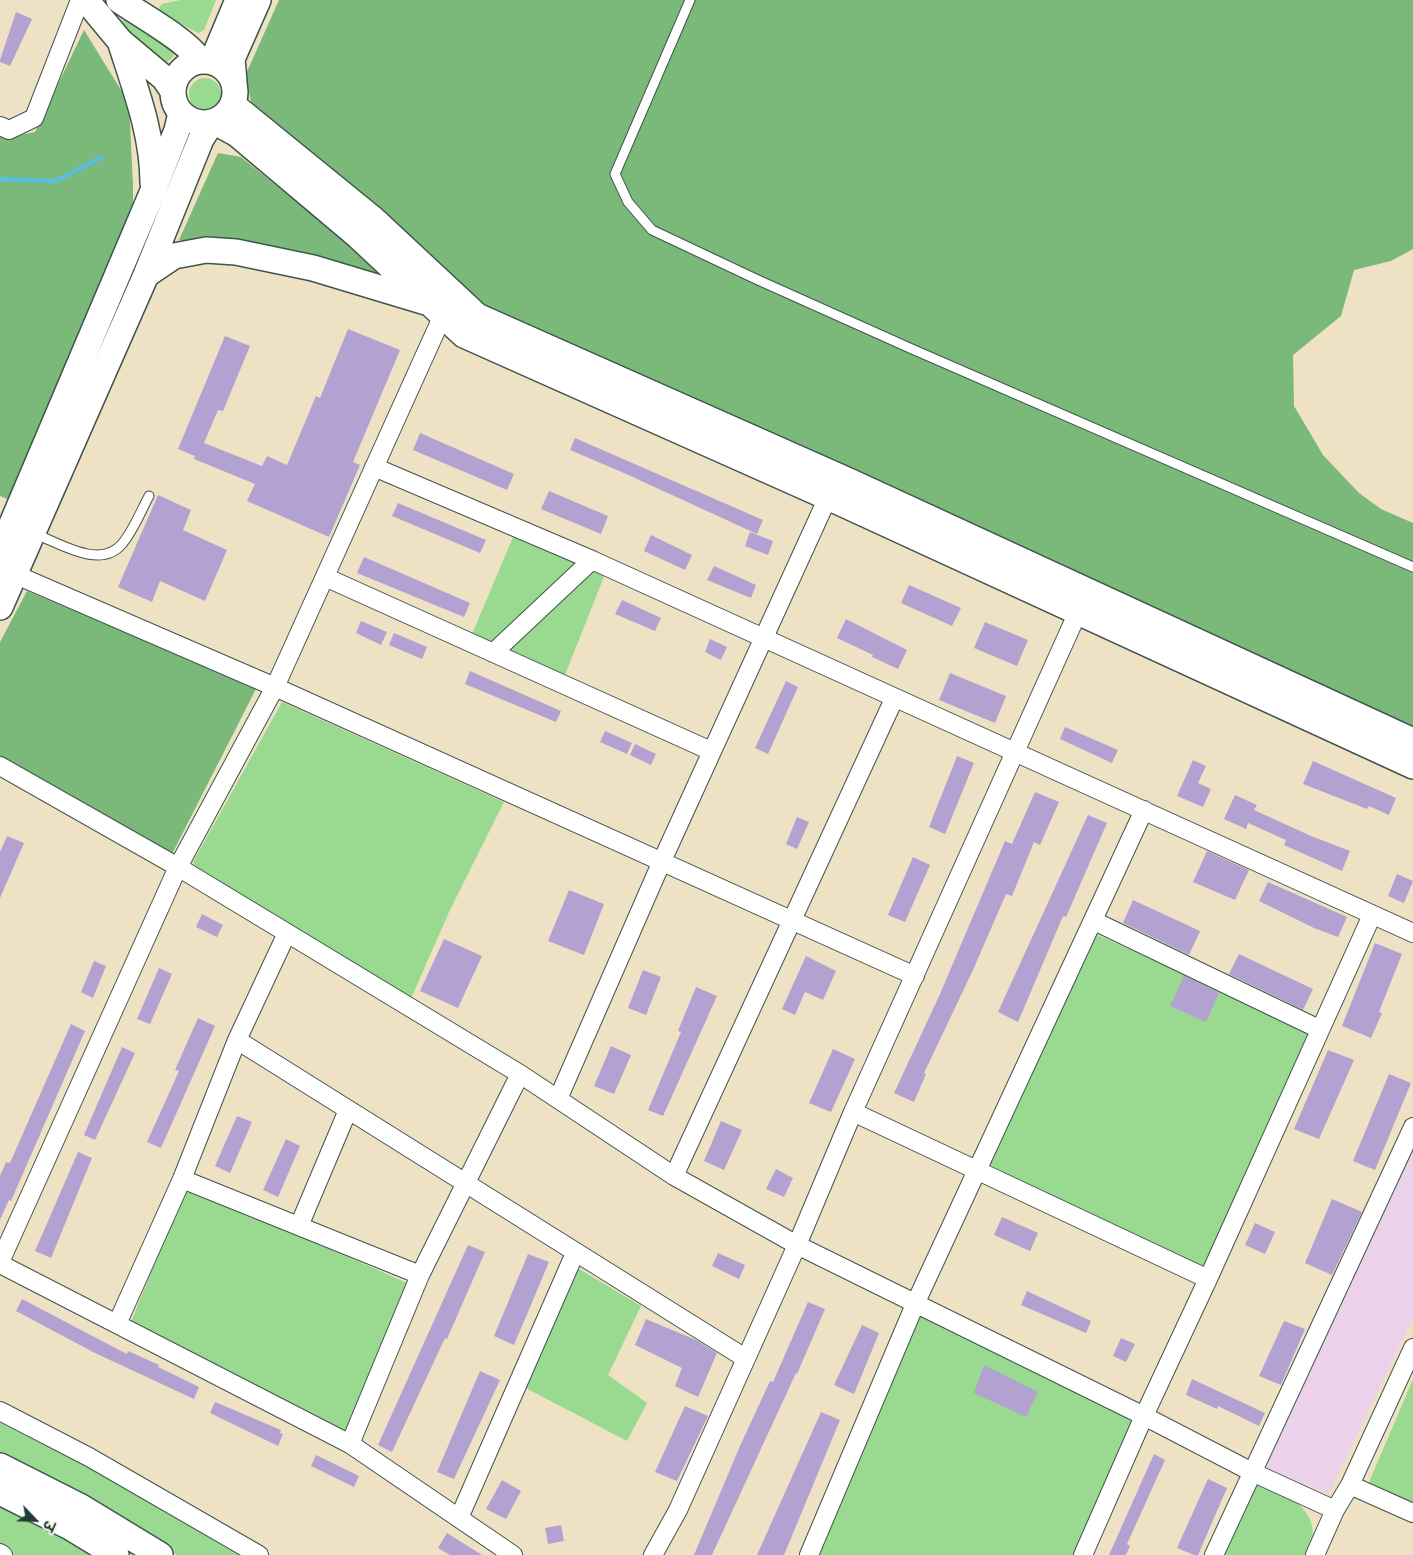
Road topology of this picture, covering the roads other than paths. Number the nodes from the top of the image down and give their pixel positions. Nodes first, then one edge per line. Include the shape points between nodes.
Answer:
1 (80, 0) edge
2 (86, 0) edge
3 (119, 0) edge
4 (238, 0) edge
5 (258, 0) edge
6 (690, 0) edge
7 (120, 41) junction
8 (206, 62) junction
9 (177, 102) junction
10 (223, 108) junction
11 (0, 126) edge
12 (153, 191) junction
13 (146, 275) junction
14 (443, 305) junction
15 (374, 467) junction
16 (149, 496) dead end
17 (828, 497) junction
18 (15, 521) edge
19 (0, 552) edge
20 (592, 560) junction
21 (1413, 567) edge
22 (7, 573) edge
23 (325, 578) junction
24 (1083, 602) junction
25 (0, 607) edge
26 (763, 638) junction
27 (493, 653) junction
28 (275, 687) junction
29 (894, 699) junction
30 (1413, 741) edge
31 (712, 751) junction
32 (1014, 753) junction
33 (1413, 766) edge
34 (1, 769) edge
35 (1144, 810) junction
36 (662, 861) junction
37 (178, 867) junction
38 (1372, 914) junction
39 (794, 920) junction
40 (1094, 921) junction
41 (287, 933) junction
42 (1413, 933) edge
43 (915, 976) junction
44 (1319, 1029) junction
45 (237, 1040) junction
46 (520, 1074) junction
47 (558, 1099) junction
48 (348, 1110) junction
49 (853, 1112) junction
50 (1413, 1127) edge
51 (979, 1169) junction
52 (674, 1176) junction
53 (182, 1179) junction
54 (466, 1182) junction
55 (299, 1226) junction
56 (798, 1245) junction
57 (575, 1253) junction
58 (0, 1263) edge
59 (420, 1275) junction
60 (1208, 1278) junction
61 (916, 1302) junction
62 (117, 1324) junction
63 (1413, 1348) edge
64 (745, 1358) junction
65 (0, 1411) edge
66 (1144, 1416) junction
67 (350, 1444) junction
68 (0, 1466) edge
69 (1252, 1472) junction
70 (1350, 1485) junction
71 (0, 1492) edge
72 (1335, 1510) junction
73 (1413, 1513) edge
74 (459, 1518) junction
75 (116, 1555) edge
76 (160, 1555) edge
77 (259, 1555) edge
78 (513, 1555) edge
79 (653, 1555) edge
80 (809, 1555) edge
81 (1083, 1555) edge
82 (1214, 1555) edge
83 (1315, 1555) edge

1 - 11 street via 34,118 9,130
2 - 7 street
3 - 8 street
4 - 8 street
5 - 10 street via 232,59
6 - 21 lane via 615,174 628,202 652,230 903,345
7 - 9 street via 164,78
7 - 12 street via 146,124 153,158
8 - 9 street via 184,68 178,75
8 - 10 street via 225,69
9 - 10 street via 197,123
9 - 12 street via 177,130
10 - 13 street via 201,139
10 - 14 street via 373,219
12 - 18 street
13 - 14 street via 174,256 206,250 236,252 313,268
13 - 18 street
14 - 15 street
14 - 17 street via 464,335
14 - 24 street via 477,316 842,478
15 - 20 street
15 - 23 street
16 - 18 lane via 122,544 103,556 90,555
17 - 24 street
17 - 26 street
18 - 19 street
18 - 22 street
20 - 26 street
20 - 27 street
22 - 25 street
22 - 28 street
23 - 27 street
23 - 28 street
24 - 30 street
24 - 32 street
24 - 33 street
26 - 29 street
26 - 31 street
27 - 31 street
28 - 36 street
28 - 37 street
29 - 32 street
29 - 39 street
31 - 36 street
32 - 35 street
32 - 43 street
34 - 37 street
35 - 38 street
35 - 40 street
36 - 39 street
36 - 47 street
37 - 41 street
37 - 58 street
38 - 42 street
38 - 44 street
39 - 43 street
39 - 52 street
40 - 44 street
40 - 51 street
41 - 45 street
41 - 46 street
43 - 49 street
44 - 60 street
45 - 48 street
45 - 53 street
46 - 47 street
46 - 54 street
47 - 52 street
48 - 54 street
48 - 55 street
49 - 51 street
49 - 56 street
50 - 69 street
51 - 60 street
51 - 61 street
52 - 56 street
53 - 55 street
53 - 62 street
54 - 57 street
54 - 59 street
55 - 59 street
56 - 61 street
56 - 64 street
57 - 64 street
57 - 74 street
58 - 62 street
59 - 67 street
60 - 66 street
61 - 66 street
61 - 80 street
62 - 67 street
63 - 70 street
64 - 79 street via 678,1510
65 - 77 street via 89,1457
66 - 69 street
66 - 81 street
67 - 74 street
68 - 76 street via 81,1507
69 - 72 street
69 - 82 street
70 - 72 street
70 - 73 street
71 - 75 street via 70,1527
72 - 83 street
74 - 78 street

